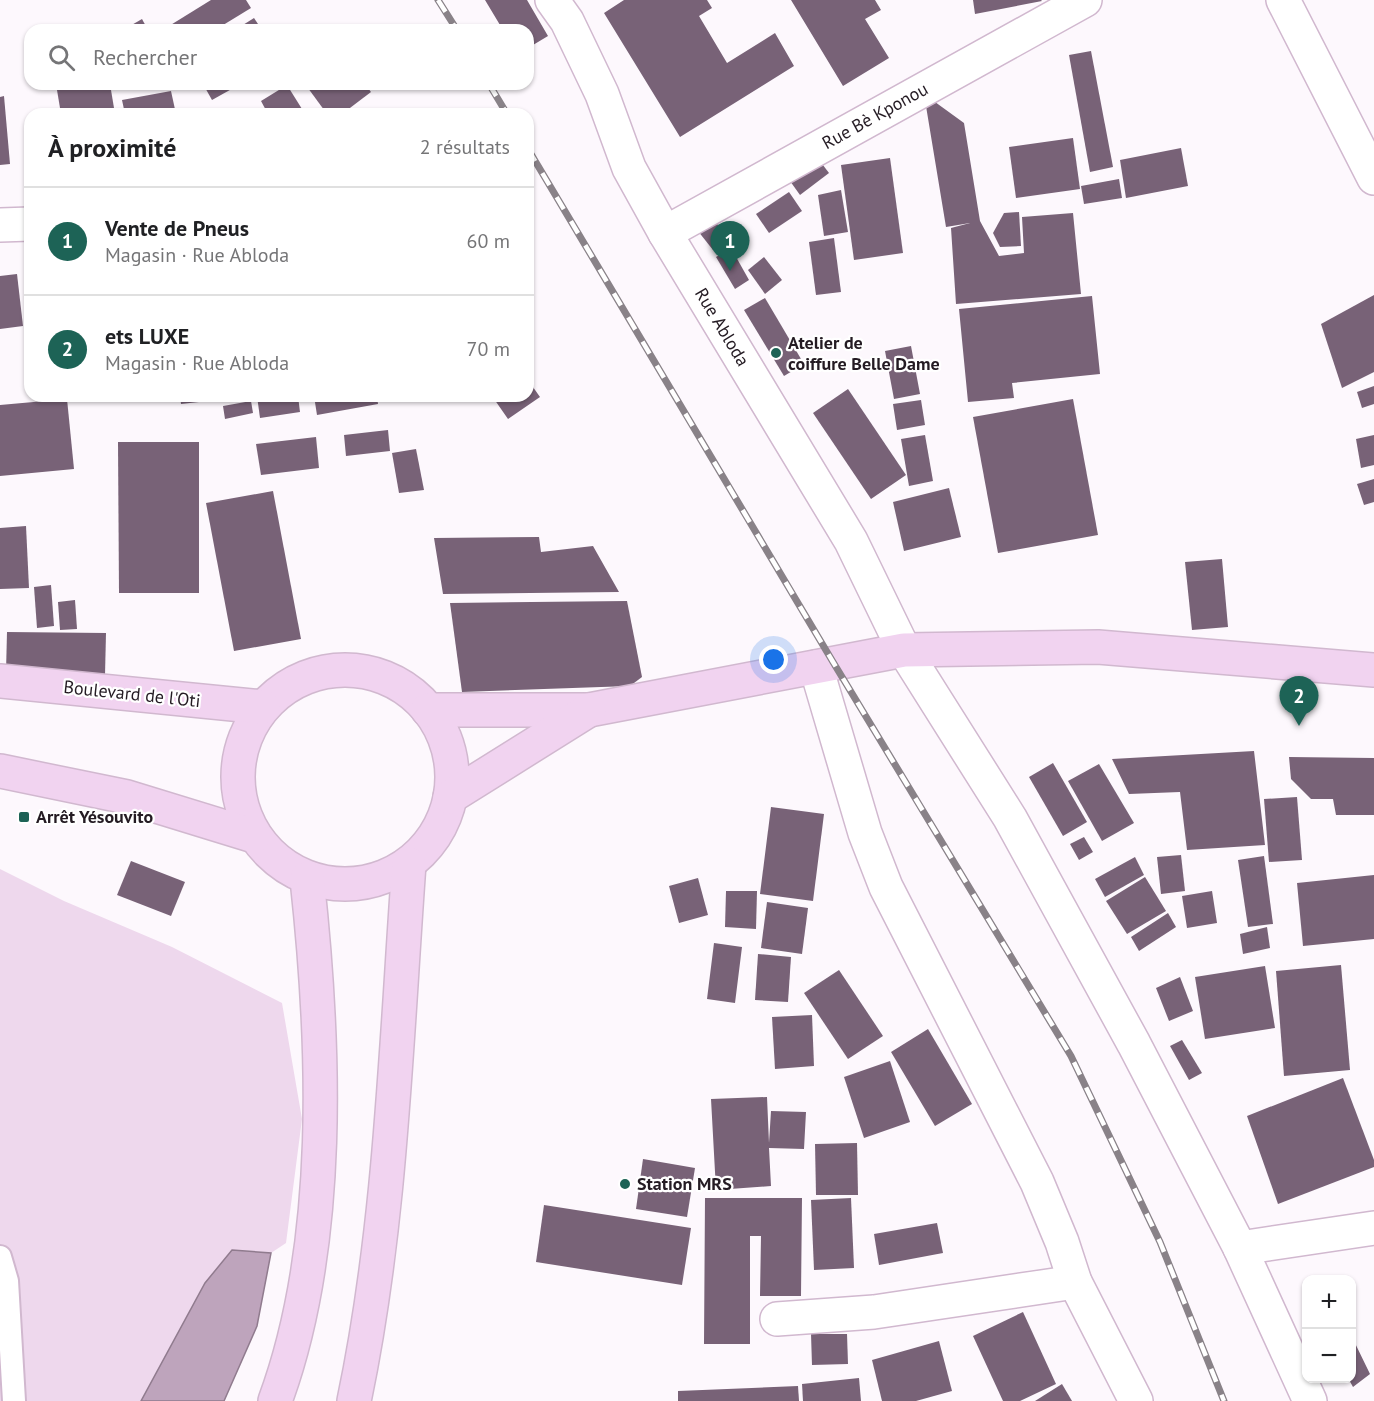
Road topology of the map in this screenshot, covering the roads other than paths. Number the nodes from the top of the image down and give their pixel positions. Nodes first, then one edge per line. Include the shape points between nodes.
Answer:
1 (552, 0) edge
2 (1085, 0) edge
3 (1283, 0) edge
4 (1374, 178) edge
5 (24, 224) edge
6 (0, 225) edge
7 (665, 233) junction
8 (904, 650) junction
9 (816, 667) junction
10 (1374, 669) edge
11 (0, 681) edge
12 (263, 707) junction
13 (428, 710) junction
14 (589, 711) junction
15 (0, 771) edge
16 (450, 797) junction
17 (254, 836) junction
18 (409, 864) junction
19 (307, 879) junction
20 (1374, 1228) edge
21 (1240, 1248) junction
22 (0, 1257) edge
23 (1075, 1282) junction
24 (777, 1319) dead end
25 (14, 1401) edge
26 (275, 1401) edge
27 (354, 1401) edge
28 (1136, 1401) edge
29 (1311, 1401) edge

1 - 7 street, Rue Abloda via 567,21 602,94 629,168
2 - 7 street, Rue Bè Kponou
3 - 4 street
5 - 6 street
7 - 8 street, Rue Abloda via 851,541
8 - 9 main road
8 - 10 main road via 1098,647
8 - 21 street, Rue Abloda via 1010,818
9 - 14 main road
9 - 23 street via 865,833 886,887 1037,1182
11 - 12 main road, Boulevard de l'Oti
12 - 13 main road via 287,686 316,673 347,670 377,674 405,689
12 - 17 main road via 245,736 238,769 241,804
13 - 14 main road
13 - 16 main road via 444,737 451,766
14 - 16 main road
15 - 17 main road via 127,797
16 - 18 main road via 442,823
17 - 19 main road via 278,861
18 - 19 main road via 385,878 360,885 333,885
18 - 27 main road via 380,1248
19 - 26 main road via 319,1030 320,1123 307,1284 291,1358
20 - 21 street
21 - 29 street, Rue Abloda
22 - 25 lane via 7,1281
23 - 24 street via 885,1311
23 - 28 street

